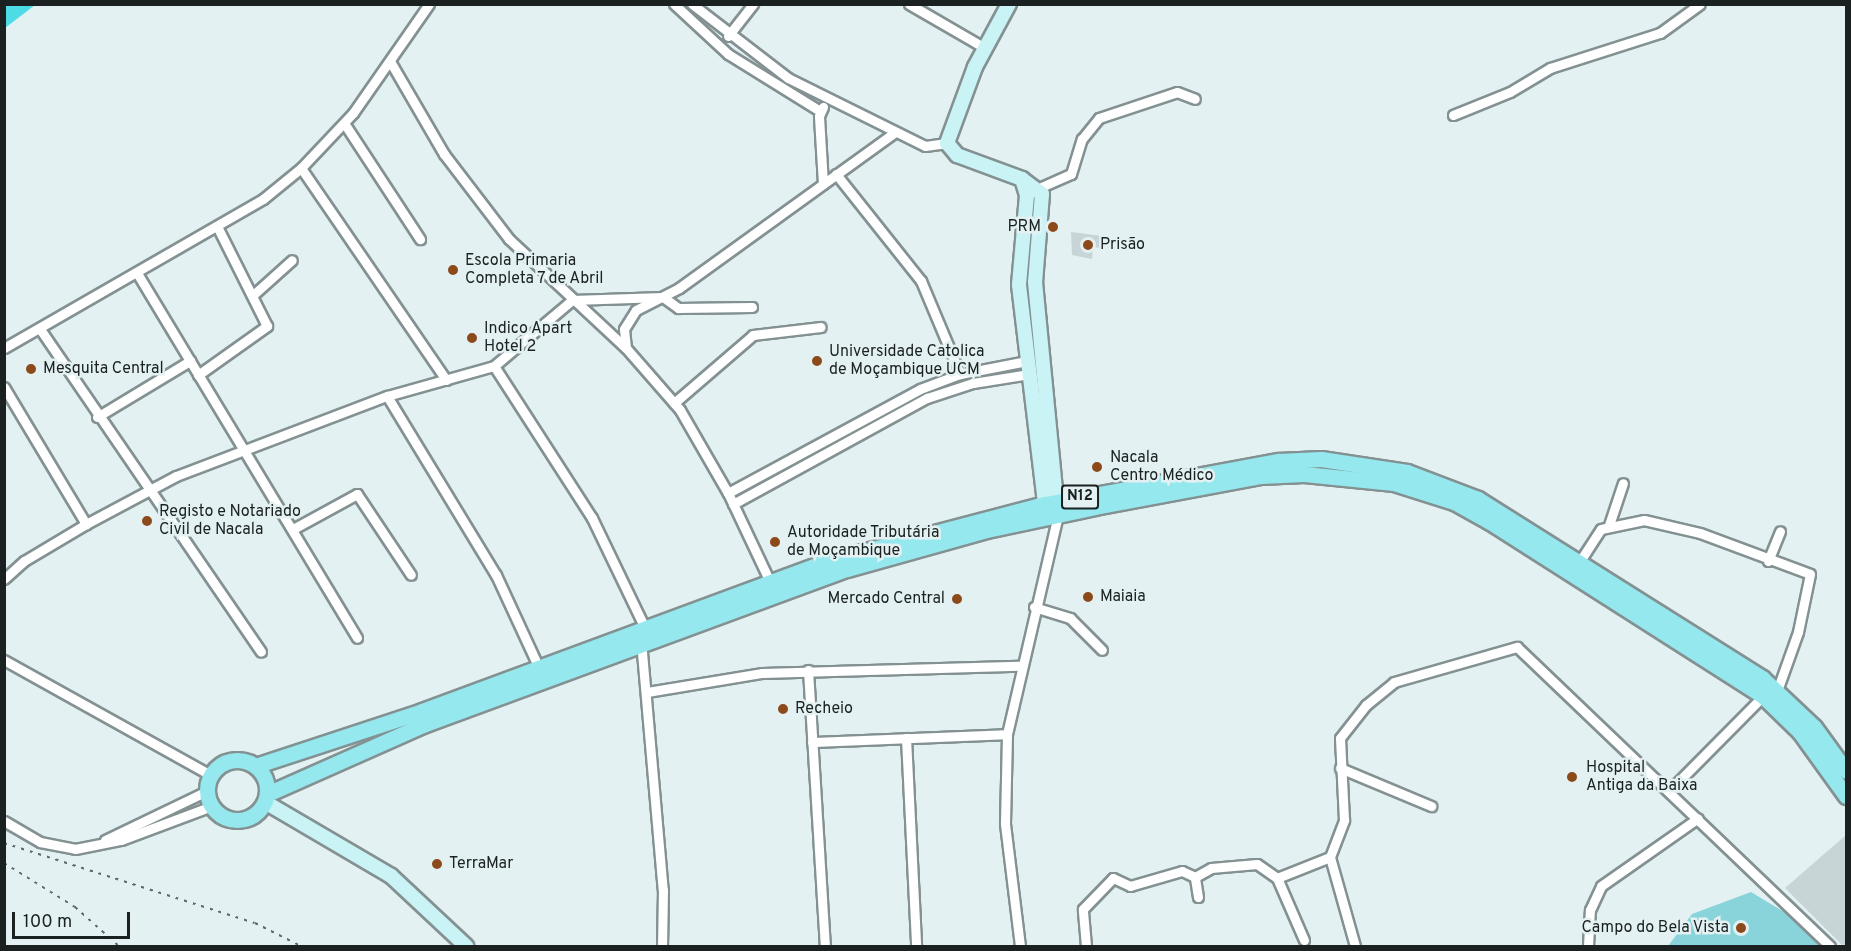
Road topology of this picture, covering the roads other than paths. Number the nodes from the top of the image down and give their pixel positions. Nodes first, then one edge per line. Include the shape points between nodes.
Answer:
1 (429, 4) edge
2 (674, 4) edge
3 (692, 4) edge
4 (753, 4) edge
5 (909, 4) edge
6 (1009, 4) edge
7 (1700, 4) edge
8 (728, 36) junction
9 (985, 48) junction
10 (391, 63) junction
11 (1195, 99) dead end
12 (828, 100) junction
13 (820, 111) junction
14 (1453, 115) dead end
15 (344, 123) junction
16 (895, 132) junction
17 (947, 143) junction
18 (301, 168) junction
19 (836, 174) junction
20 (1022, 178) junction
21 (823, 184) junction
22 (1039, 188) junction
23 (218, 228) junction
24 (420, 239) dead end
25 (292, 260) dead end
26 (137, 273) junction
27 (253, 296) junction
28 (663, 297) junction
29 (572, 300) junction
30 (752, 307) dead end
31 (821, 327) dead end
32 (40, 330) junction
33 (4, 348) edge
34 (626, 348) junction
35 (190, 362) junction
36 (494, 366) junction
37 (1028, 368) junction
38 (198, 375) junction
39 (960, 375) junction
40 (446, 380) junction
41 (4, 387) edge
42 (387, 396) junction
43 (674, 403) junction
44 (98, 417) junction
45 (245, 449) junction
46 (1623, 483) dead end
47 (151, 487) junction
48 (728, 493) junction
49 (733, 504) junction
50 (1051, 510) junction
51 (86, 524) junction
52 (1609, 525) junction
53 (293, 529) junction
54 (1780, 531) dead end
55 (1580, 561) junction
56 (1768, 561) junction
57 (411, 575) dead end
58 (4, 579) edge
59 (772, 586) junction
60 (1034, 607) junction
61 (642, 634) junction
62 (357, 638) dead end
63 (1102, 650) dead end
64 (261, 651) dead end
65 (4, 660) edge
66 (1019, 666) junction
67 (539, 668) junction
68 (808, 670) junction
69 (647, 692) junction
70 (1770, 694) junction
71 (423, 718) junction
72 (1007, 734) junction
73 (906, 738) junction
74 (812, 742) junction
75 (255, 766) junction
76 (1341, 768) junction
77 (1846, 771) edge
78 (211, 775) junction
79 (1669, 791) junction
80 (1846, 796) edge
81 (209, 798) junction
82 (266, 798) junction
83 (1431, 806) dead end
84 (1698, 818) junction
85 (4, 821) edge
86 (92, 846) junction
87 (1330, 857) junction
88 (1195, 877) junction
89 (1277, 878) junction
90 (1198, 897) dead end
91 (1304, 940) dead end
92 (466, 946) edge
93 (662, 946) edge
94 (825, 946) edge
95 (916, 946) edge
96 (1020, 946) edge
97 (1086, 946) edge
98 (1355, 946) edge
99 (1588, 946) edge
100 (1830, 946) edge

1 - 10 street
2 - 13 street via 728,54
3 - 8 street
4 - 8 street
5 - 9 street
6 - 9 street
7 - 14 street via 1660,33 1550,68 1510,92
8 - 12 street
9 - 17 street
10 - 15 street
10 - 29 street via 444,154 487,211 509,239
11 - 22 street via 1180,92 1100,118 1082,139 1071,174
12 - 13 street
12 - 16 street
13 - 21 street
15 - 18 street
15 - 24 street
16 - 17 street via 925,146
16 - 19 street
17 - 20 street via 957,155
18 - 23 street via 254,206
18 - 40 street
19 - 21 street
19 - 39 street via 921,281
20 - 22 street
20 - 37 street via 1027,195 1019,285
21 - 28 street
22 - 50 street via 1042,199 1035,282
23 - 26 street
23 - 27 street
25 - 27 street
26 - 32 street
26 - 35 street
27 - 38 street via 266,330
28 - 29 street
28 - 30 street via 678,308
28 - 34 street via 631,316 624,329
29 - 34 street
29 - 36 street
31 - 43 street via 753,335
32 - 33 street
32 - 44 street
34 - 43 street
35 - 38 street
35 - 44 street
36 - 40 street
36 - 61 street via 592,518
37 - 39 street
37 - 49 street via 927,398
37 - 50 street
38 - 45 street
39 - 48 street via 920,389
40 - 42 street
41 - 51 street
42 - 45 street
42 - 67 street via 496,575
43 - 48 street
44 - 47 street
45 - 47 street
45 - 53 street
46 - 52 street
47 - 51 street
47 - 64 street
48 - 49 street
49 - 59 street
50 - 55 main road, N12 via 1278,461 1355,462 1452,487
50 - 59 main road, N12
50 - 60 street via 1053,537
50 - 70 main road, N12 via 1272,475 1335,474 1394,483 1454,502 1490,522
51 - 58 street via 24,561
52 - 55 street via 1601,529
52 - 56 street via 1652,522 1700,533
53 - 57 street via 357,494
53 - 62 street
54 - 56 street
55 - 70 main road, N12
56 - 70 street via 1811,577 1798,632
59 - 61 main road, N12
60 - 63 street via 1070,618
60 - 66 street
61 - 67 main road, N12
61 - 69 street
61 - 71 main road, N12
65 - 78 street
66 - 68 street
66 - 72 street
67 - 71 main road, N12
68 - 69 street via 725,677
68 - 74 street
69 - 93 street via 663,890
70 - 77 main road, N12 via 1814,727
70 - 79 street
70 - 80 main road, N12
71 - 75 main road, N12
71 - 82 main road, N12
72 - 73 street
72 - 96 street via 1007,857
73 - 74 street
73 - 95 street
74 - 94 street
75 - 78 main road via 228,761
75 - 82 main road via 265,778
76 - 79 street via 1338,746 1344,732 1366,705 1395,682 1517,647
76 - 83 street
76 - 87 street via 1344,820
78 - 81 main road
79 - 84 street
81 - 82 main road via 225,818 242,819
81 - 86 street
81 - 86 street
82 - 92 street via 391,876
84 - 99 street via 1601,886 1590,910
84 - 100 street
85 - 86 street via 55,847
87 - 89 street
87 - 98 street
88 - 89 street via 1232,864 1257,864
88 - 90 street
88 - 97 street via 1182,872 1130,886 1113,878 1083,909
89 - 91 street

